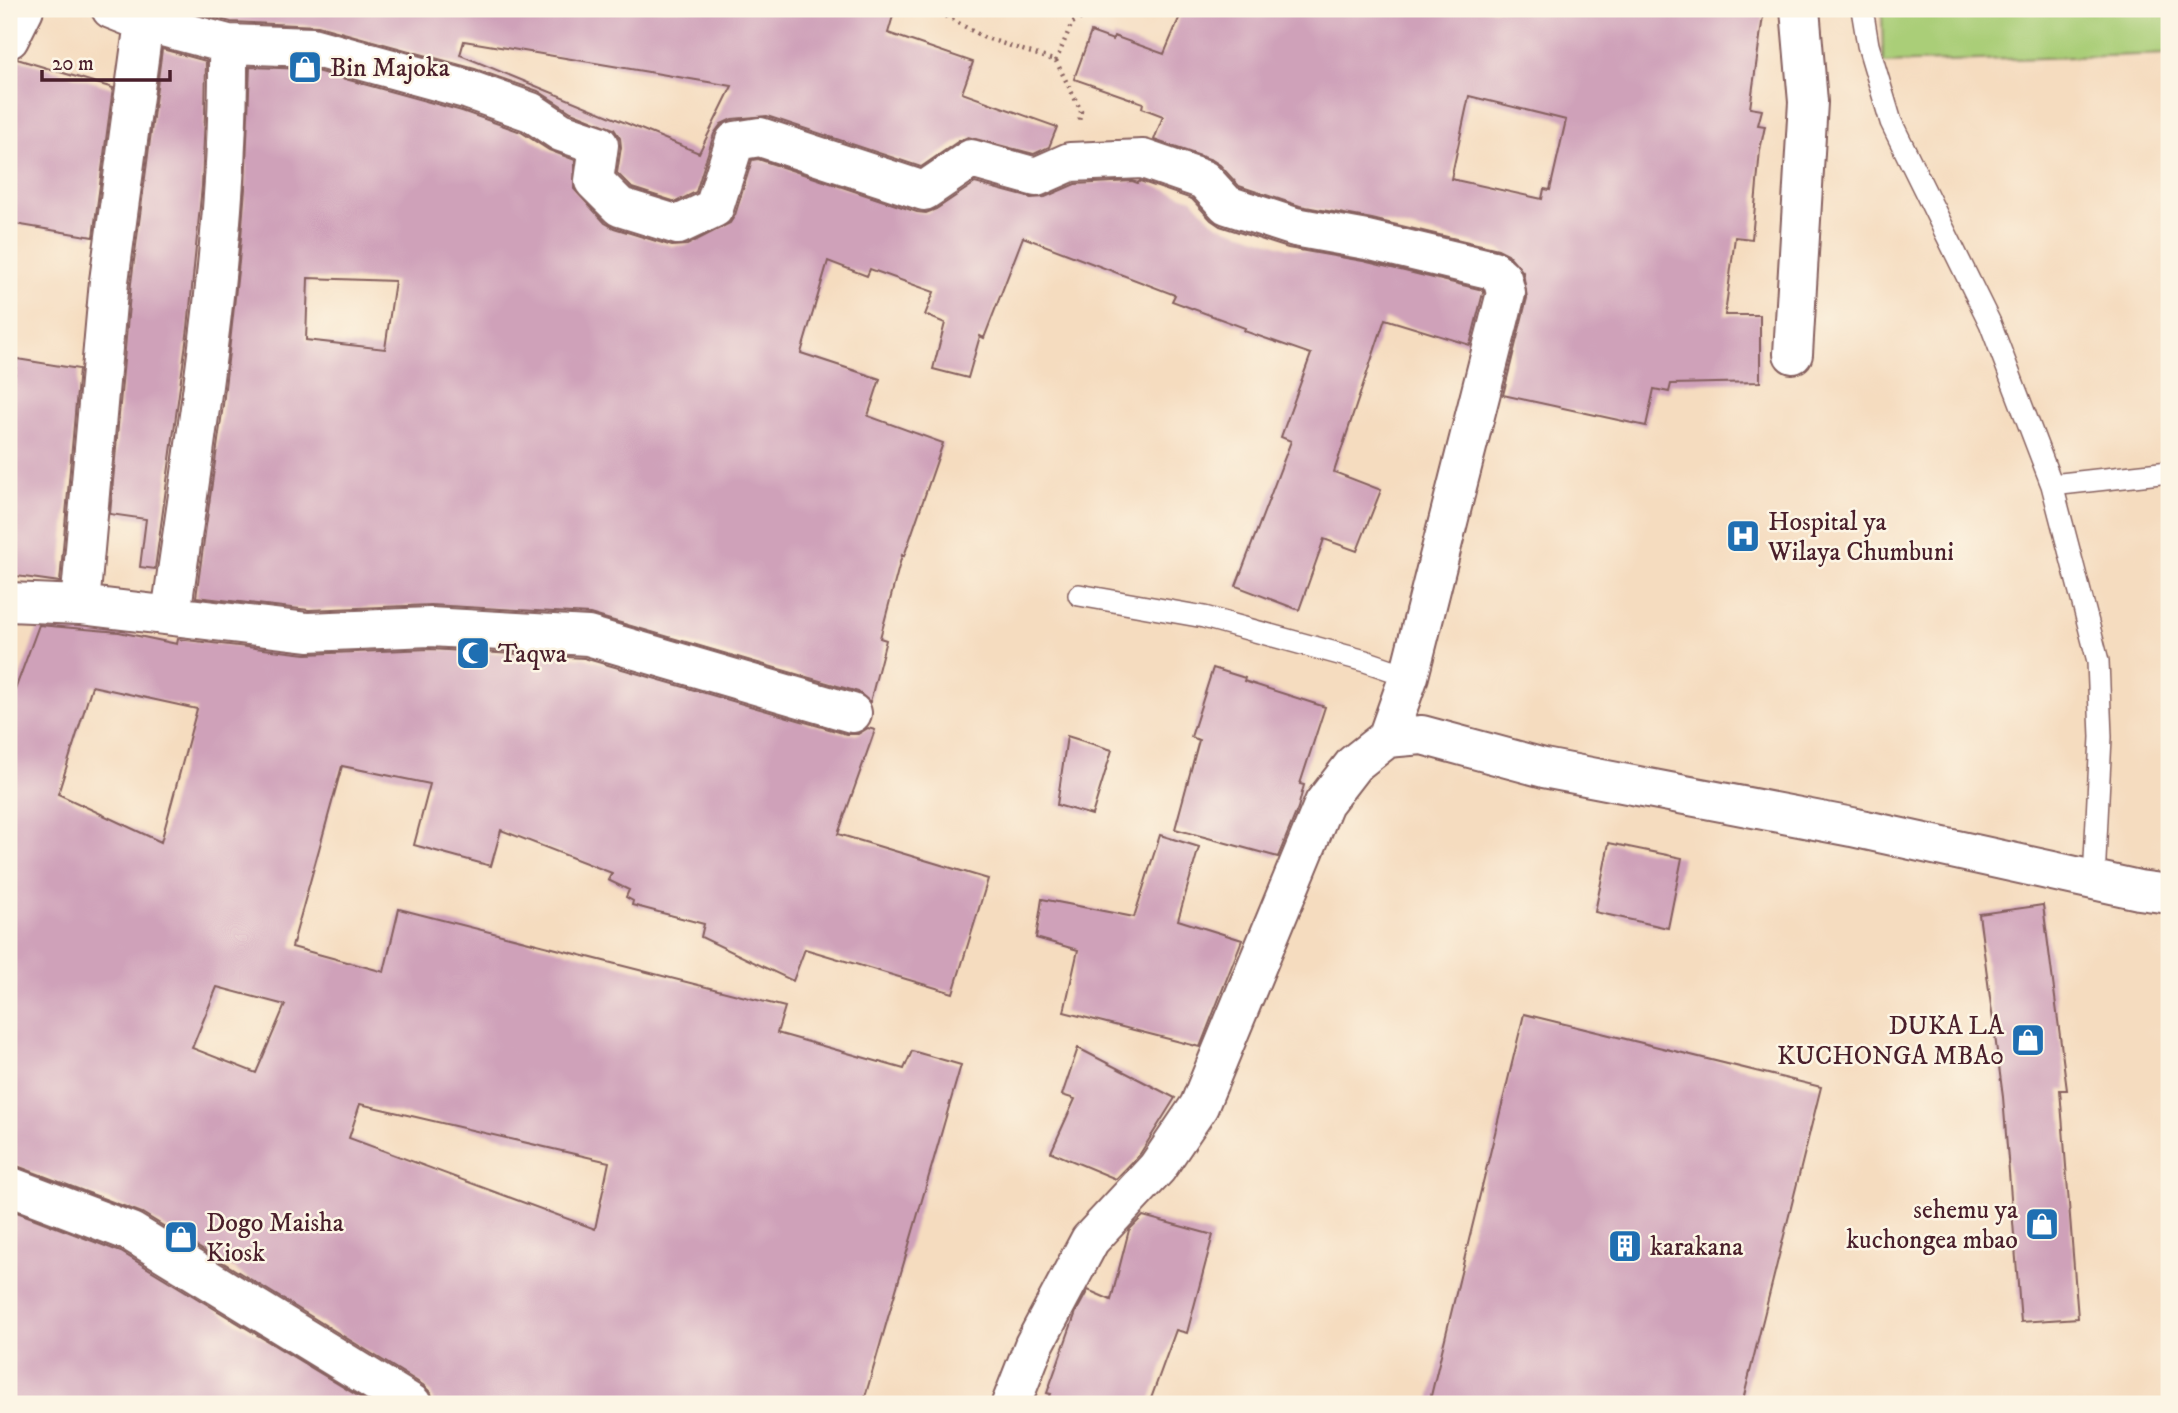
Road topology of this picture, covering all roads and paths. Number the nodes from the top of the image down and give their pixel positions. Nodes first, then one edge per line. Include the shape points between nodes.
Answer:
1 (24, 9) edge
2 (934, 9) edge
3 (1100, 9) edge
4 (1800, 9) edge
5 (1862, 9) edge
6 (127, 15) edge
7 (9, 39) edge
8 (229, 44) junction
9 (1056, 61) junction
10 (1070, 162) junction
11 (1793, 354) dead end
12 (2169, 472) edge
13 (2052, 485) junction
14 (1079, 594) dead end
15 (9, 603) edge
16 (80, 605) junction
17 (172, 615) junction
18 (1409, 676) junction
19 (852, 713) dead end
20 (1387, 738) junction
21 (2094, 880) junction
22 (2169, 894) edge
23 (9, 1186) edge
24 (412, 1404) edge
25 (1011, 1404) edge

1 - 7 street
2 - 9 path via 983,37
3 - 9 path via 1072,23
4 - 11 street via 1808,102
5 - 13 lane via 1891,122 1990,323
6 - 8 street
6 - 16 street
8 - 10 street via 312,47 531,112 561,132 599,145 594,181 620,207 677,225 714,208 734,141 760,137 924,191 971,159 1036,177
8 - 17 street via 216,287
9 - 10 path via 1081,111
10 - 18 street via 1143,159 1204,180 1227,205 1295,226 1493,270 1502,278 1506,293
12 - 13 lane
13 - 21 lane via 2098,662 2102,737
14 - 18 lane via 1203,617
15 - 16 street
16 - 17 street
17 - 19 street via 308,632 430,626 588,636
18 - 20 street
20 - 21 street via 1422,735 1544,768 1852,827
20 - 25 street via 1354,764 1324,803 1199,1106 1157,1168 1090,1240 1034,1345
21 - 22 street
23 - 24 street via 131,1231

